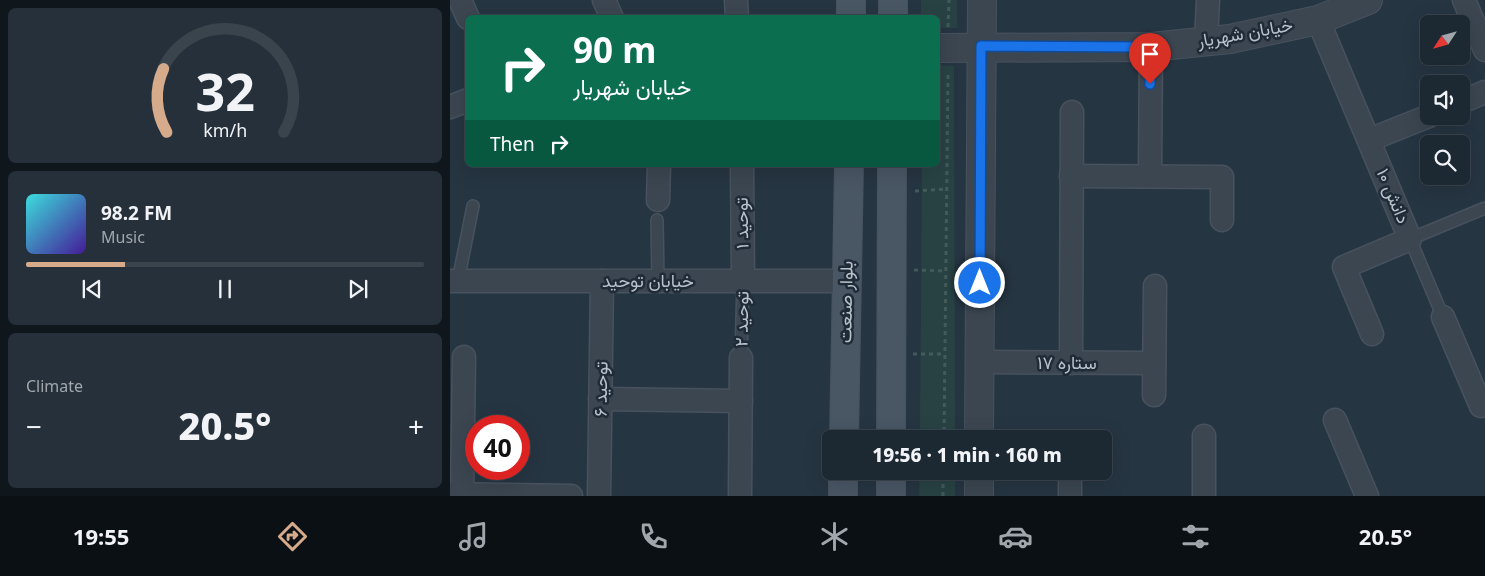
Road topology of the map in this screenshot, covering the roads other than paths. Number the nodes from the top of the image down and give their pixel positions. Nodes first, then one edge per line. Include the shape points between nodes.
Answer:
1 (604, 0) edge
2 (736, 0) edge
3 (851, 0) edge
4 (893, 0) edge
5 (982, 0) edge
6 (1208, 0) edge
7 (1368, 0) edge
8 (1464, 0) edge
9 (611, 15) edge
10 (737, 15) edge
11 (851, 15) edge
12 (893, 15) edge
13 (1318, 20) junction
14 (1206, 41) junction
15 (981, 46) junction
16 (1151, 47) junction
17 (943, 48) edge
18 (1485, 50) edge
19 (1485, 92) edge
20 (1470, 98) edge
21 (465, 101) edge
22 (450, 107) edge
23 (1072, 112) dead end
24 (1420, 120) edge
25 (1369, 140) junction
26 (659, 167) edge
27 (742, 167) edge
28 (849, 167) edge
29 (892, 167) edge
30 (1071, 176) junction
31 (1150, 176) junction
32 (473, 206) dead end
33 (1485, 208) edge
34 (658, 210) joint
35 (1222, 220) dead end
36 (1410, 239) junction
37 (454, 281) edge
38 (602, 281) junction
39 (658, 281) junction
40 (743, 281) junction
41 (847, 281) junction
42 (1154, 286) dead end
43 (1443, 317) joint
44 (1372, 334) dead end
45 (464, 357) dead end
46 (741, 358) joint
47 (980, 362) junction
48 (1071, 363) junction
49 (1154, 364) junction
50 (1154, 395) dead end
51 (600, 399) junction
52 (741, 401) junction
53 (1485, 404) edge
54 (1335, 420) dead end
55 (844, 430) edge
56 (891, 430) edge
57 (979, 430) edge
58 (1204, 436) dead end
59 (843, 480) edge
60 (891, 480) edge
61 (979, 480) edge
62 (1070, 480) edge
63 (458, 494) edge
64 (571, 496) edge
65 (599, 496) edge
66 (740, 496) edge
67 (843, 496) edge
68 (890, 496) edge
69 (979, 496) edge
70 (1070, 496) edge
71 (1204, 496) edge
72 (1367, 496) edge

1 - 9 street
2 - 10 street
3 - 11 main road
4 - 12 main road
5 - 15 street
6 - 14 street
7 - 13 street, خیابان شهریار
8 - 18 street
13 - 14 street, خیابان شهریار
13 - 25 street, دانش ۱۰
14 - 16 street, خیابان شهریار
15 - 16 street, خیابان شهریار
15 - 17 street, خیابان شهریار
15 - 47 street
16 - 31 street
19 - 20 street
21 - 22 street
23 - 30 street
24 - 25 street
25 - 36 street, دانش ۱۰
26 - 34 street
27 - 40 street, توحید ۱
28 - 41 main road, بلوار صنعت
29 - 56 main road
30 - 31 street
30 - 48 street
31 - 35 street via 1222,177
32 - 37 lane
33 - 36 lane
34 - 39 lane
36 - 43 lane
36 - 44 street, دانش ۱۰ via 1344,267
37 - 38 street, خیابان توحید
38 - 39 street, خیابان توحید
38 - 51 street, توحید ۶
39 - 40 street, خیابان توحید
40 - 41 street, خیابان توحید
40 - 46 lane, توحید ۲
41 - 55 main road, بلوار صنعت
42 - 49 street
43 - 53 street via 1481,406
45 - 63 street
46 - 52 street
47 - 48 street, ستاره ۱۷
47 - 57 street
48 - 49 street, ستاره ۱۷
49 - 50 street
51 - 52 street
51 - 65 street, توحید ۶
52 - 66 street
54 - 72 street
58 - 71 street
59 - 67 main road
60 - 68 main road
61 - 69 street
62 - 70 street
63 - 64 street

